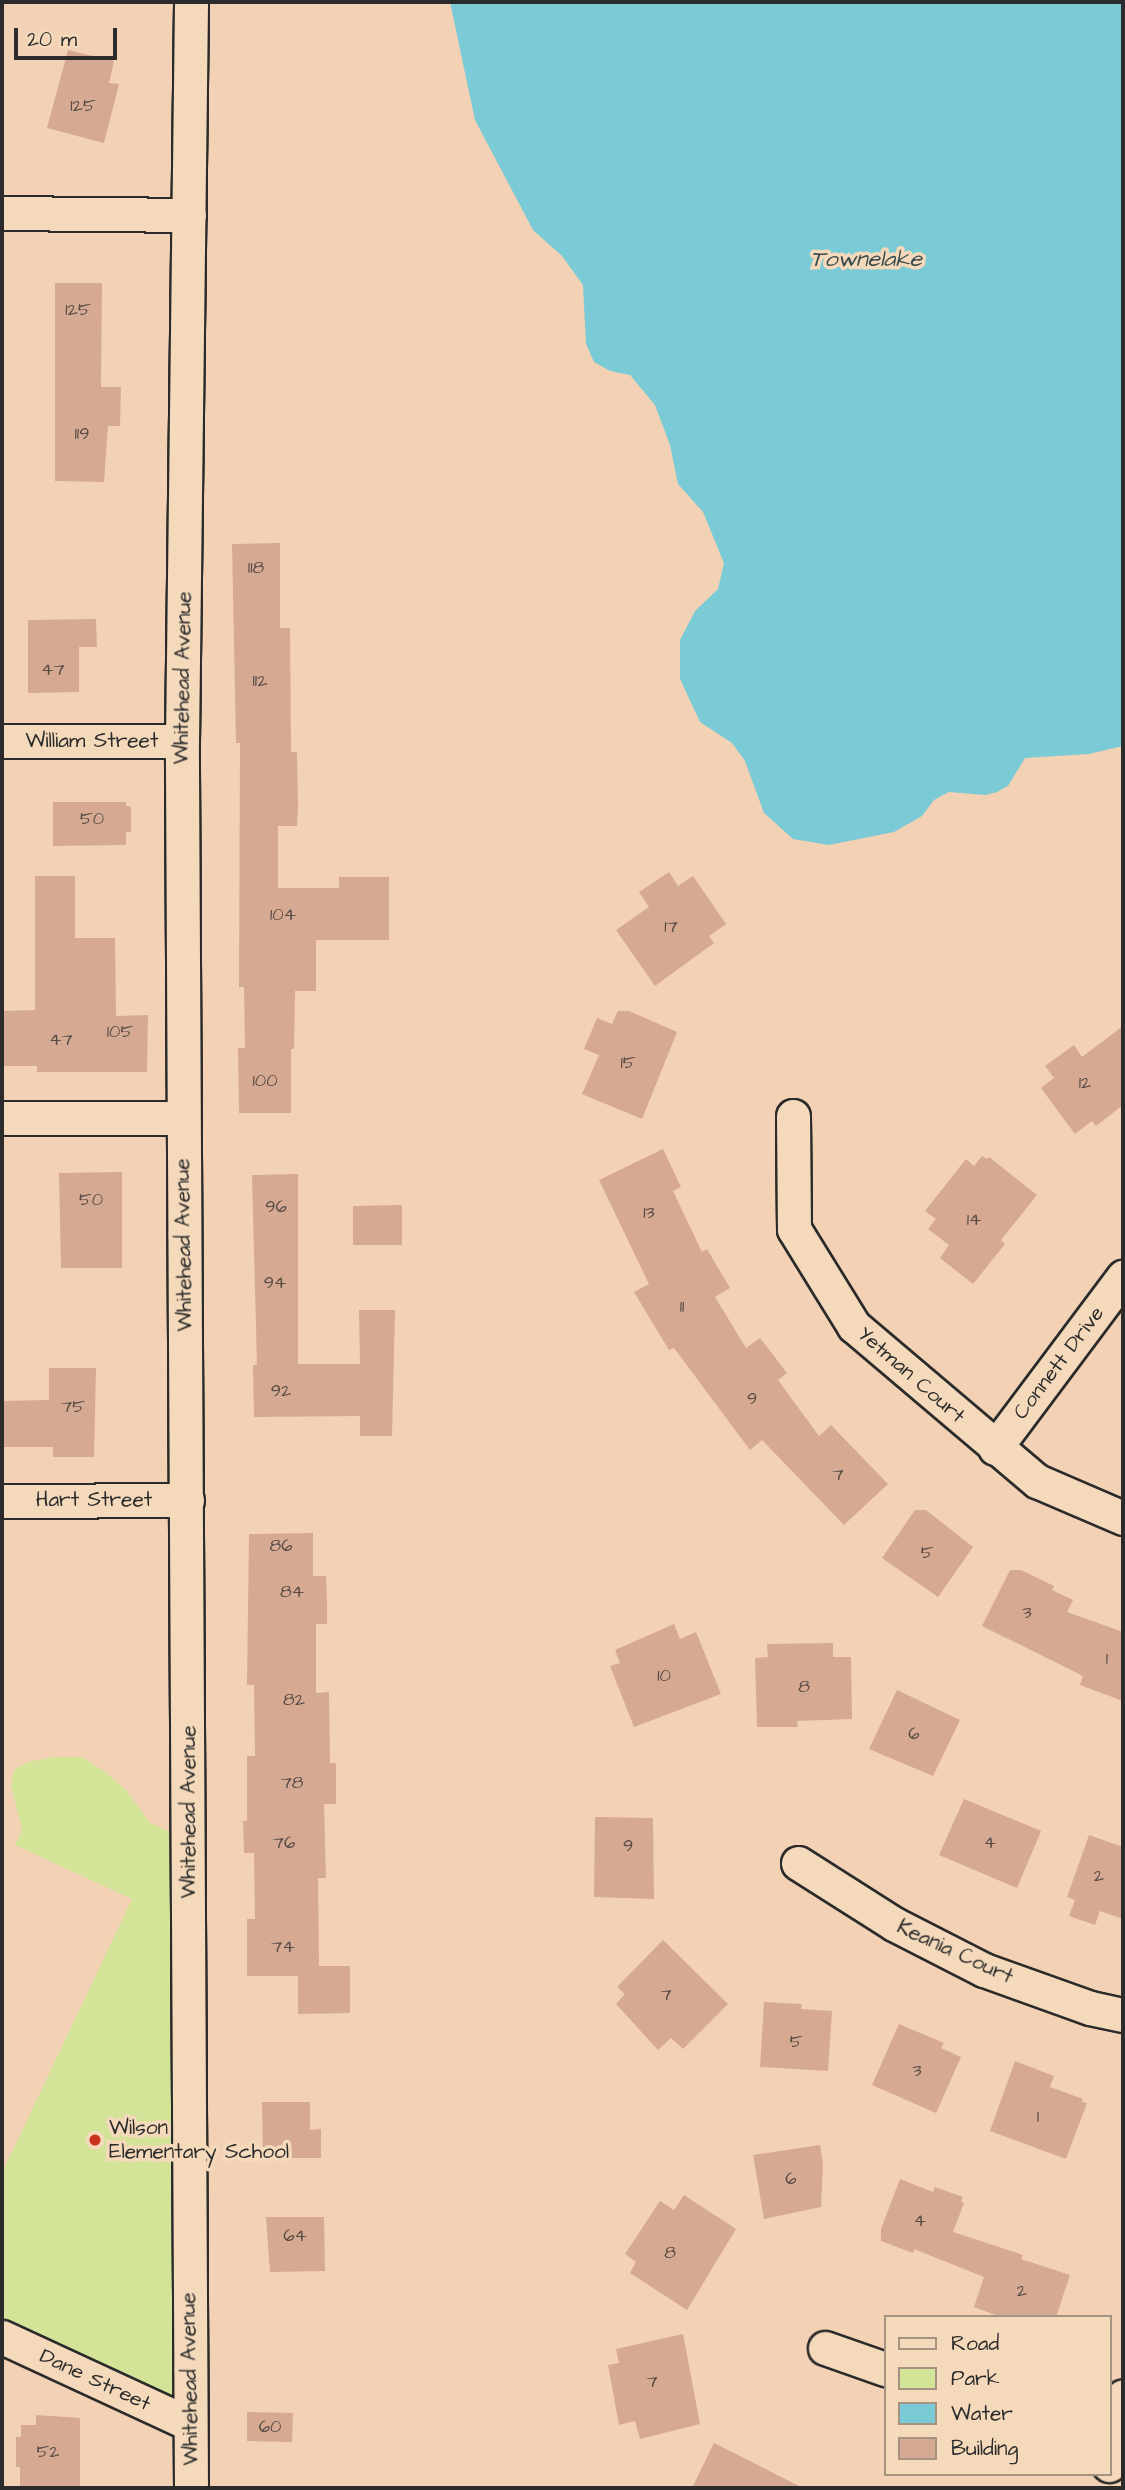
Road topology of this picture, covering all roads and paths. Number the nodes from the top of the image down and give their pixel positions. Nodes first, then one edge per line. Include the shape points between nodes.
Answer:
1 (191, 2) edge
2 (2, 213) edge
3 (189, 215) junction
4 (2, 741) edge
5 (182, 741) junction
6 (793, 1116) dead end
7 (2, 1118) edge
8 (183, 1118) junction
9 (1123, 1277) edge
10 (995, 1448) junction
11 (187, 1500) junction
12 (2, 1501) edge
13 (1123, 1518) edge
14 (798, 1863) dead end
15 (1123, 2015) edge
16 (2, 2337) edge
17 (825, 2348) dead end
18 (884, 2370) edge
19 (1123, 2396) edge
20 (188, 2423) junction
21 (1116, 2429) edge
22 (1111, 2455) edge
23 (191, 2488) edge

1 - 3 street, Whitehead Avenue
2 - 3 street
3 - 5 street, Whitehead Avenue
4 - 5 street, William Street
5 - 8 street, Whitehead Avenue
6 - 10 street, Yetman Court via 794,1229 854,1326
7 - 8 street
8 - 11 street, Whitehead Avenue
9 - 10 street, Connett Drive
10 - 13 street, Yetman Court via 1037,1481
11 - 12 street, Hart Street
11 - 20 street, Whitehead Avenue
14 - 15 street, Keania Court via 894,1924 984,1970 1090,2008
16 - 20 street, Dane Street
17 - 18 street
19 - 21 street
20 - 23 street, Whitehead Avenue
21 - 22 street

